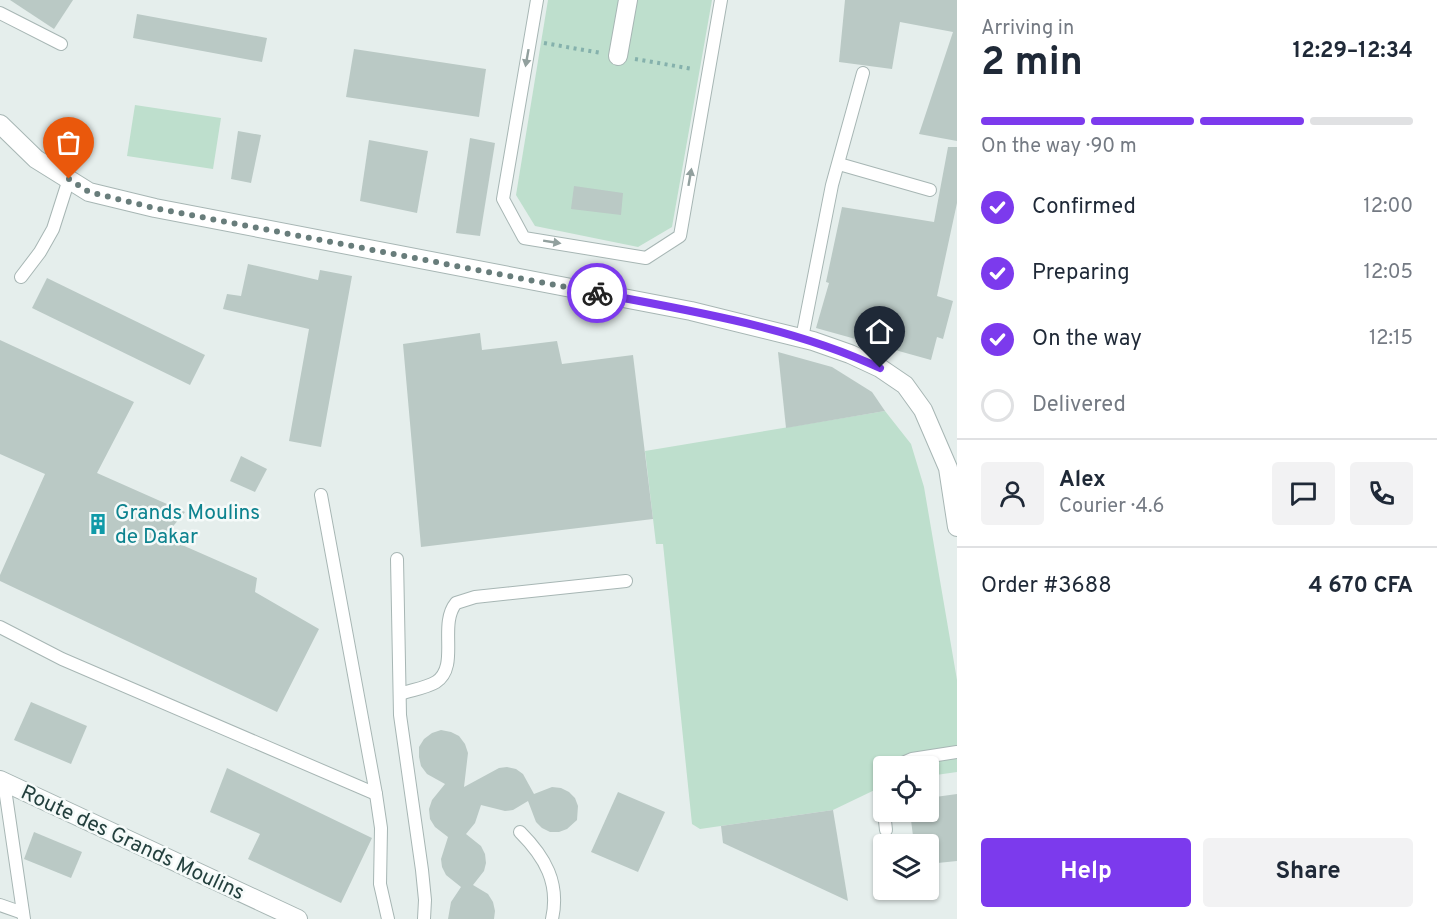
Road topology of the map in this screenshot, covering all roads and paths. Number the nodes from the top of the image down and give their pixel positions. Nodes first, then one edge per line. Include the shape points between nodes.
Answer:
1 (537, 0) edge
2 (628, 0) edge
3 (721, 0) edge
4 (0, 13) edge
5 (61, 44) dead end
6 (618, 56) dead end
7 (863, 73) dead end
8 (0, 124) edge
9 (838, 164) junction
10 (69, 179) junction
11 (930, 190) dead end
12 (21, 277) dead end
13 (801, 338) junction
14 (321, 495) dead end
15 (957, 527) edge
16 (397, 559) dead end
17 (626, 581) dead end
18 (0, 627) edge
19 (400, 694) junction
20 (957, 752) edge
21 (931, 756) edge
22 (2, 781) edge
23 (376, 794) junction
24 (885, 822) edge
25 (886, 830) dead end
26 (520, 832) dead end
27 (0, 905) edge
28 (24, 916) edge
29 (298, 919) edge
30 (388, 919) edge
31 (424, 919) edge
32 (552, 919) edge

1 -> 3 lane via 503,199 524,238 646,258 680,236
2 - 6 street
4 - 5 lane
7 - 9 lane
8 - 10 street via 36,159
9 - 11 lane
9 - 13 lane
10 - 12 lane via 53,229
10 - 13 street via 89,192 154,208 691,311
13 - 15 street via 850,354 905,385 923,410 948,468
14 - 23 lane
16 - 19 lane
17 - 19 lane via 475,597 456,603 449,616 448,662 444,672 436,682
18 - 23 lane via 62,659
19 - 31 lane via 422,870
20 - 21 lane
22 - 28 lane
22 - 29 street, Route des Grands Moulins
23 - 30 lane via 381,828 380,884
24 - 25 lane
26 - 32 lane via 544,858 554,893
27 - 28 lane

